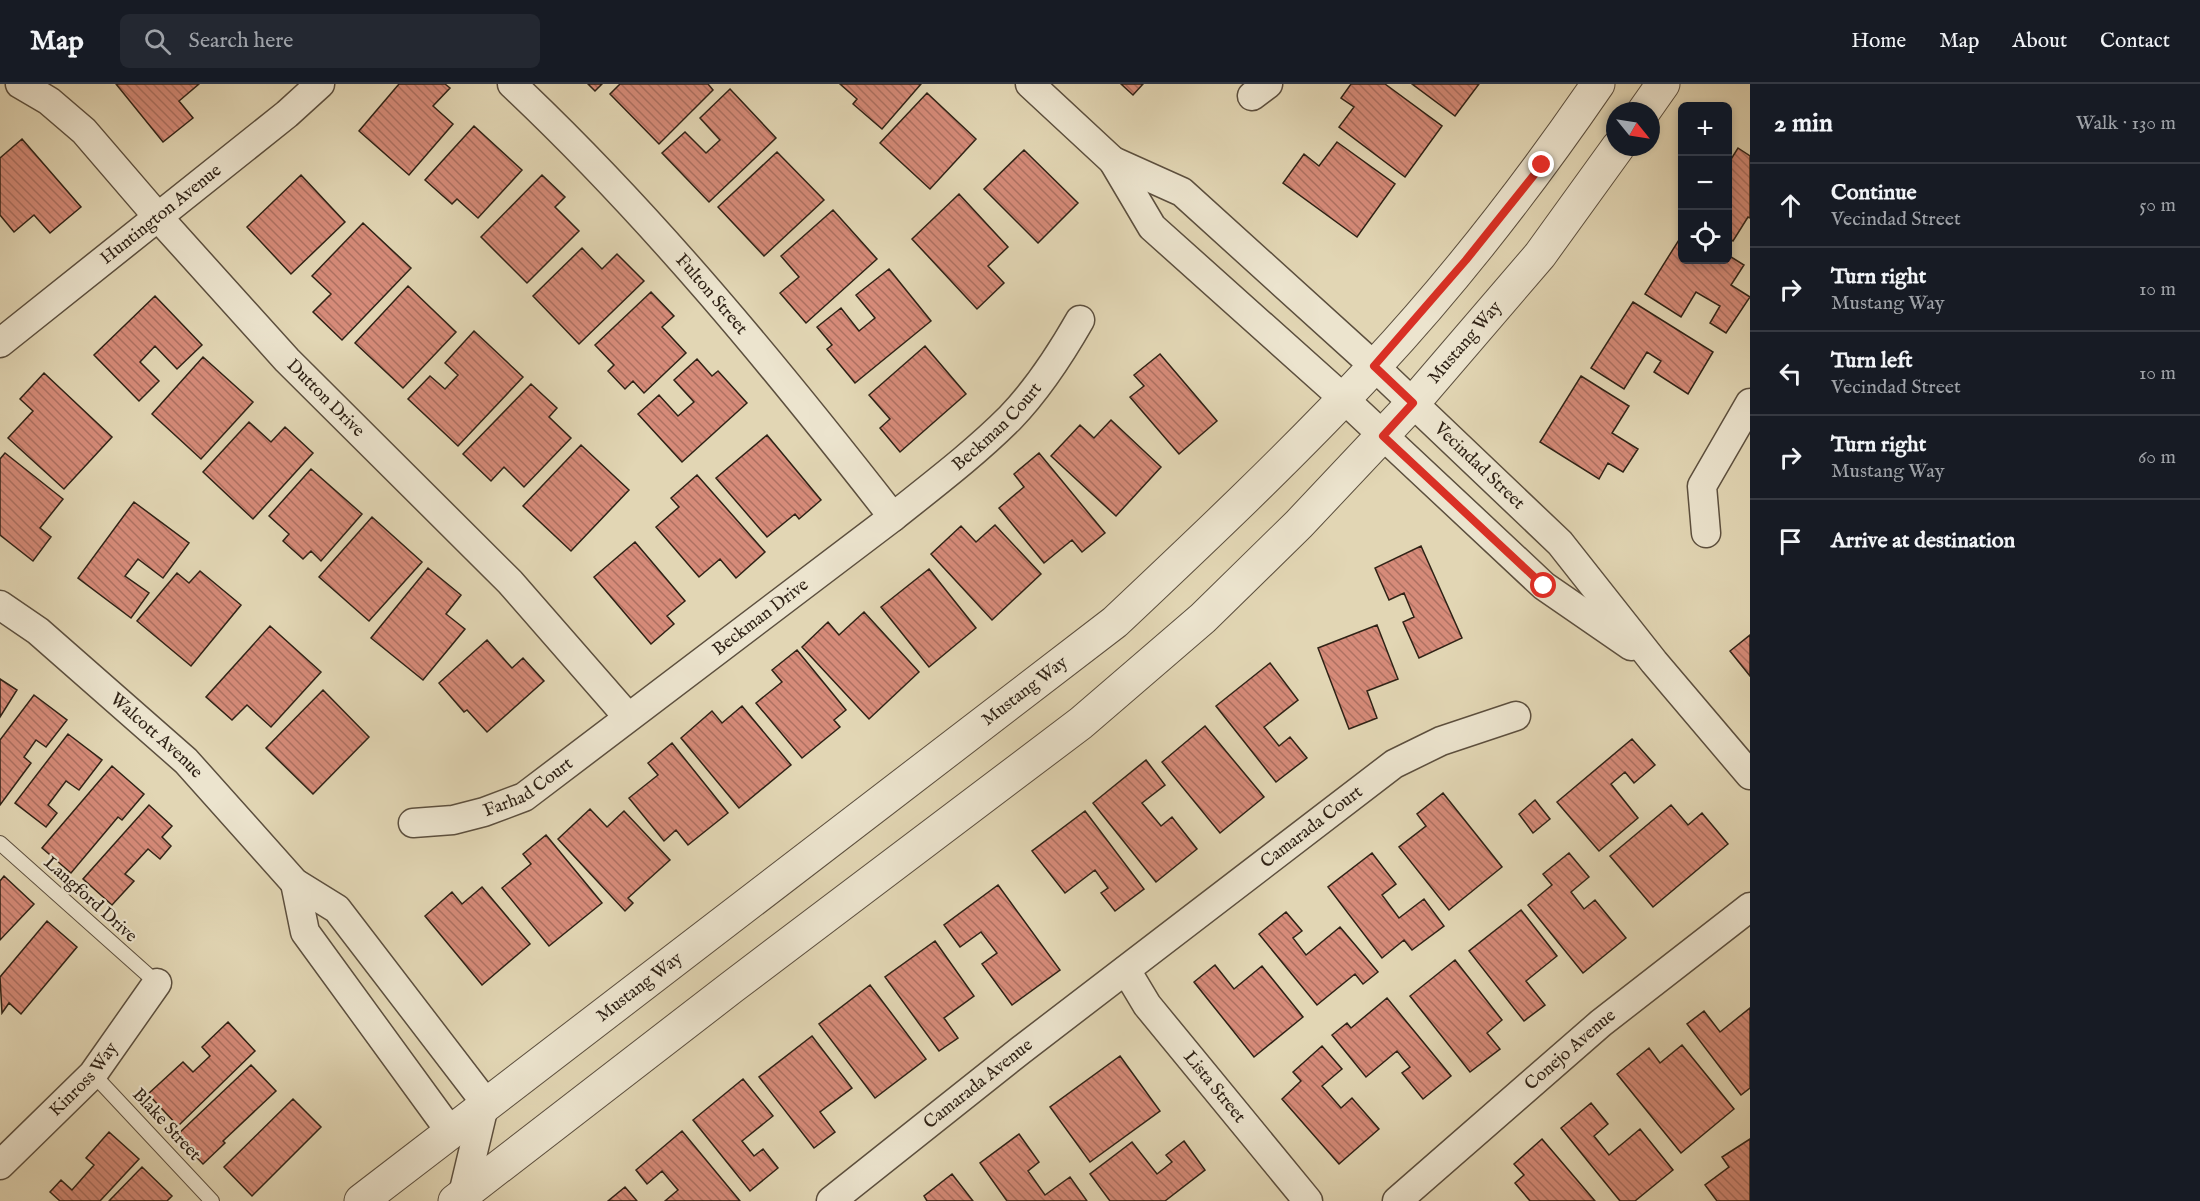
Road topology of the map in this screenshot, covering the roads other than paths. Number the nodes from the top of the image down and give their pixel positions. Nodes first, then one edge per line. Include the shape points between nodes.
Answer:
1 (20, 84) edge
2 (320, 84) edge
3 (512, 84) edge
4 (1030, 84) edge
5 (1598, 84) edge
6 (1663, 84) edge
7 (1650, 102) edge
8 (1612, 156) edge
9 (1113, 161) junction
10 (158, 217) junction
11 (1080, 320) dead end
12 (0, 343) edge
13 (1374, 366) junction
14 (1343, 399) junction
15 (1413, 403) junction
16 (1750, 403) edge
17 (1383, 436) junction
18 (893, 517) junction
19 (1706, 533) dead end
20 (0, 605) edge
21 (1654, 662) junction
22 (1516, 716) dead end
23 (628, 717) junction
24 (1750, 775) edge
25 (413, 824) dead end
26 (0, 843) edge
27 (295, 883) junction
28 (1750, 907) edge
29 (1126, 970) junction
30 (157, 984) joint
31 (93, 1074) junction
32 (486, 1104) junction
33 (450, 1131) junction
34 (0, 1165) edge
35 (459, 1198) edge
36 (212, 1201) edge
37 (361, 1201) edge
38 (831, 1201) edge
39 (1308, 1201) edge
40 (1398, 1201) edge

1 - 10 street, Dutton Drive via 49,101 84,131
2 - 10 street, Huntington Avenue
3 - 18 street, Fulton Street via 603,173 699,280 811,411
4 - 9 street, Vecindad Street
5 - 13 street, Mustang Way via 1535,174
6 - 7 street
8 - 15 street, Mustang Way via 1540,255
9 - 13 street, Vecindad Street via 1182,192
9 - 14 street, Vecindad Street via 1152,227
10 - 12 street, Huntington Avenue
10 - 23 street, Dutton Drive via 287,360 510,582
11 - 18 street, Beckman Court via 1053,366 1011,417
13 - 14 street, Mustang Way
13 - 15 street, Vecindad Street
14 - 17 street, Vecindad Street
14 - 32 street, Mustang Way via 1115,622
15 - 17 street, Mustang Way
15 - 21 street, Vecindad Street via 1560,543
16 - 19 street via 1701,486
17 - 21 street, Vecindad Street via 1544,586
17 - 35 street, Mustang Way via 1203,618 1081,723
18 - 23 street, Beckman Drive
20 - 27 street, Walcott Avenue via 38,631 186,761
21 - 24 street, Vecindad Street
22 - 29 street, Camarada Court via 1441,741 1394,764
23 - 25 street, Farhad Court via 524,797 484,812
26 - 30 lane, Langford Drive
27 - 32 street, Walcott Avenue via 337,909
27 - 33 street via 305,932
28 - 40 street, Conejo Avenue via 1601,1023
29 - 38 street, Camarada Avenue
29 - 39 street, Lista Street via 1147,1005
30 - 31 street, Kinross Way
31 - 34 street, Kinross Way
31 - 36 lane, Blake Street
32 - 33 street, Mustang Way
32 - 35 street
33 - 37 street, Mustang Way

